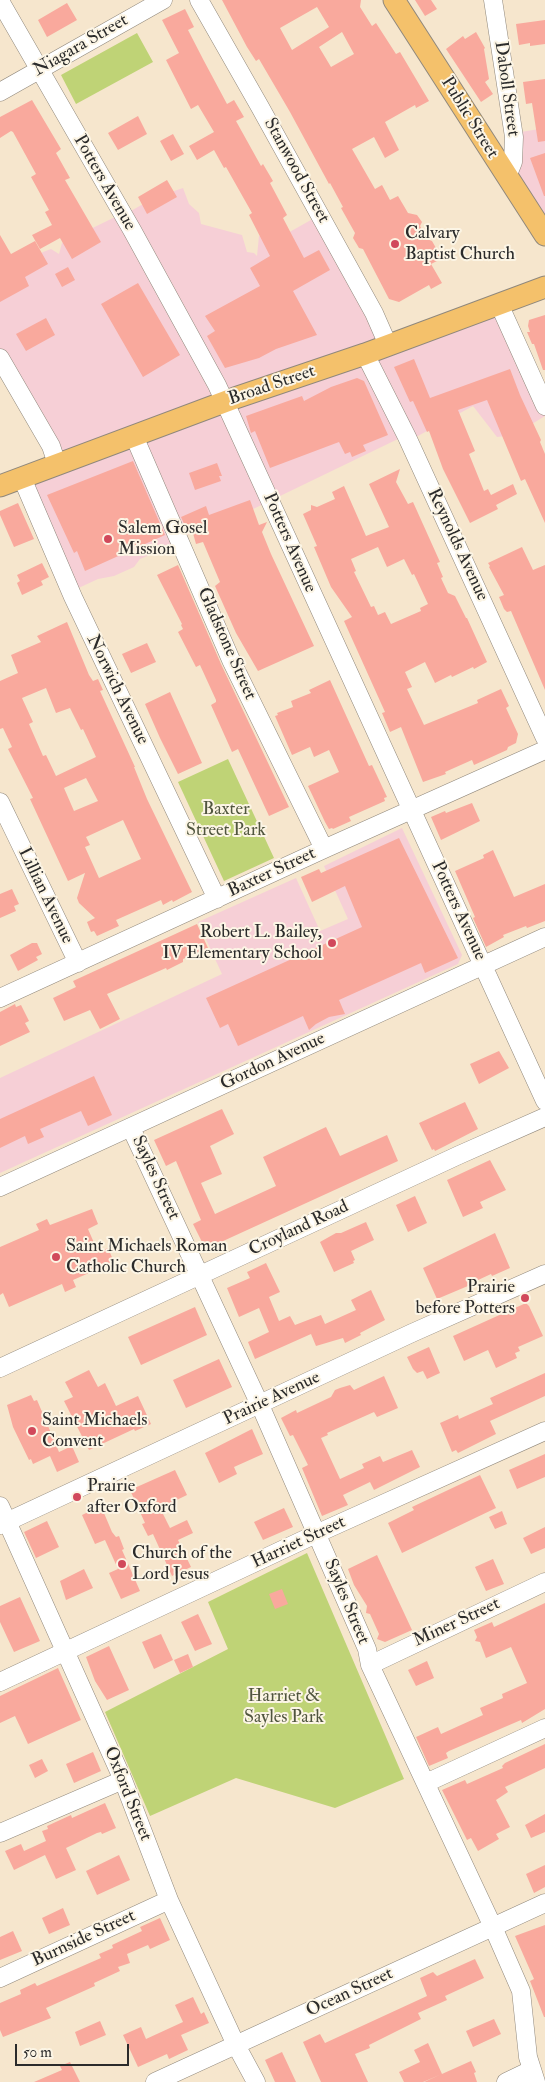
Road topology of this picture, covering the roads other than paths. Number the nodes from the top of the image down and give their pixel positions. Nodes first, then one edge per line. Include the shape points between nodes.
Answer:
1 (0, 0) edge
2 (163, 0) edge
3 (199, 0) edge
4 (394, 0) edge
5 (493, 0) edge
6 (39, 70) junction
7 (0, 92) edge
8 (507, 177) junction
9 (545, 236) edge
10 (545, 287) edge
11 (499, 304) junction
12 (388, 345) junction
13 (365, 354) junction
14 (0, 358) edge
15 (224, 402) junction
16 (545, 406) edge
17 (134, 436) junction
18 (57, 464) junction
19 (22, 478) junction
20 (0, 486) edge
21 (545, 738) edge
22 (545, 750) edge
23 (0, 802) edge
24 (412, 810) junction
25 (324, 849) junction
26 (217, 899) junction
27 (545, 937) edge
28 (78, 963) junction
29 (483, 965) junction
30 (0, 998) edge
31 (545, 1101) edge
32 (545, 1117) edge
33 (132, 1128) junction
34 (0, 1187) edge
35 (545, 1274) edge
36 (200, 1276) junction
37 (0, 1368) edge
38 (260, 1405) junction
39 (545, 1431) edge
40 (2, 1517) edge
41 (316, 1534) junction
42 (545, 1582) edge
43 (67, 1652) junction
44 (370, 1665) junction
45 (0, 1682) edge
46 (545, 1728) edge
47 (123, 1780) junction
48 (426, 1783) junction
49 (0, 1833) edge
50 (169, 1900) junction
51 (545, 1903) edge
52 (493, 1927) junction
53 (0, 1978) edge
54 (236, 2046) junction
55 (533, 2076) edge
56 (155, 2082) edge
57 (256, 2082) edge
58 (506, 2082) edge

1 - 6 street, Potters Avenue
2 - 6 street, Niagara Street
3 - 12 street, Stanwood Street via 374,313
4 - 8 main road, Public Street
5 - 8 street, Daboll Street via 514,137 513,162
6 - 7 street, Niagara Street
6 - 15 street, Potters Avenue via 141,246
8 - 9 main road, Public Street
10 - 11 main road, Broad Street
11 - 12 main road, Broad Street
11 - 16 street
12 - 13 main road, Broad Street
13 - 15 main road, Broad Street
13 - 21 street, Reynolds Avenue via 407,436
14 - 18 street via 51,446
15 - 17 main road, Broad Street
15 - 24 street, Potters Avenue
17 - 18 main road, Broad Street
17 - 25 street, Gladstone Street via 231,660
18 - 19 main road, Broad Street
19 - 20 main road, Broad Street
19 - 26 street, Norwich Avenue via 73,597
22 - 24 street, Baxter Street
23 - 28 street, Lillian Avenue
24 - 25 street, Baxter Street
24 - 29 street, Potters Avenue
25 - 26 street, Baxter Street
26 - 28 street, Baxter Street
27 - 29 street, Gordon Avenue
28 - 30 street, Baxter Street
29 - 31 street, Potters Avenue
29 - 33 street, Gordon Avenue
32 - 36 street, Croyland Road
33 - 34 street, Gordon Avenue
33 - 36 street, Sayles Street
35 - 38 street, Prairie Avenue
36 - 37 street, Croyland Road
36 - 38 street, Sayles Street
38 - 40 street, Prairie Avenue
38 - 41 street, Sayles Street
39 - 41 street, Harriet Street
40 - 43 street, Oxford Street
41 - 43 street, Harriet Street
41 - 44 street, Sayles Street via 367,1649
42 - 44 street, Miner Street
43 - 45 street, Harriet Street
43 - 47 street, Oxford Street
44 - 48 street, Sayles Street
46 - 48 street
47 - 49 street
47 - 50 street, Oxford Street
48 - 52 street, Sayles Street
50 - 53 street, Burnside Street
50 - 54 street, Oxford Street
51 - 52 street, Ocean Street
52 - 54 street, Ocean Street
52 - 55 street, Sayles Street via 521,1991
54 - 56 street, Ocean Street
54 - 57 street, Oxford Street
55 - 58 street

